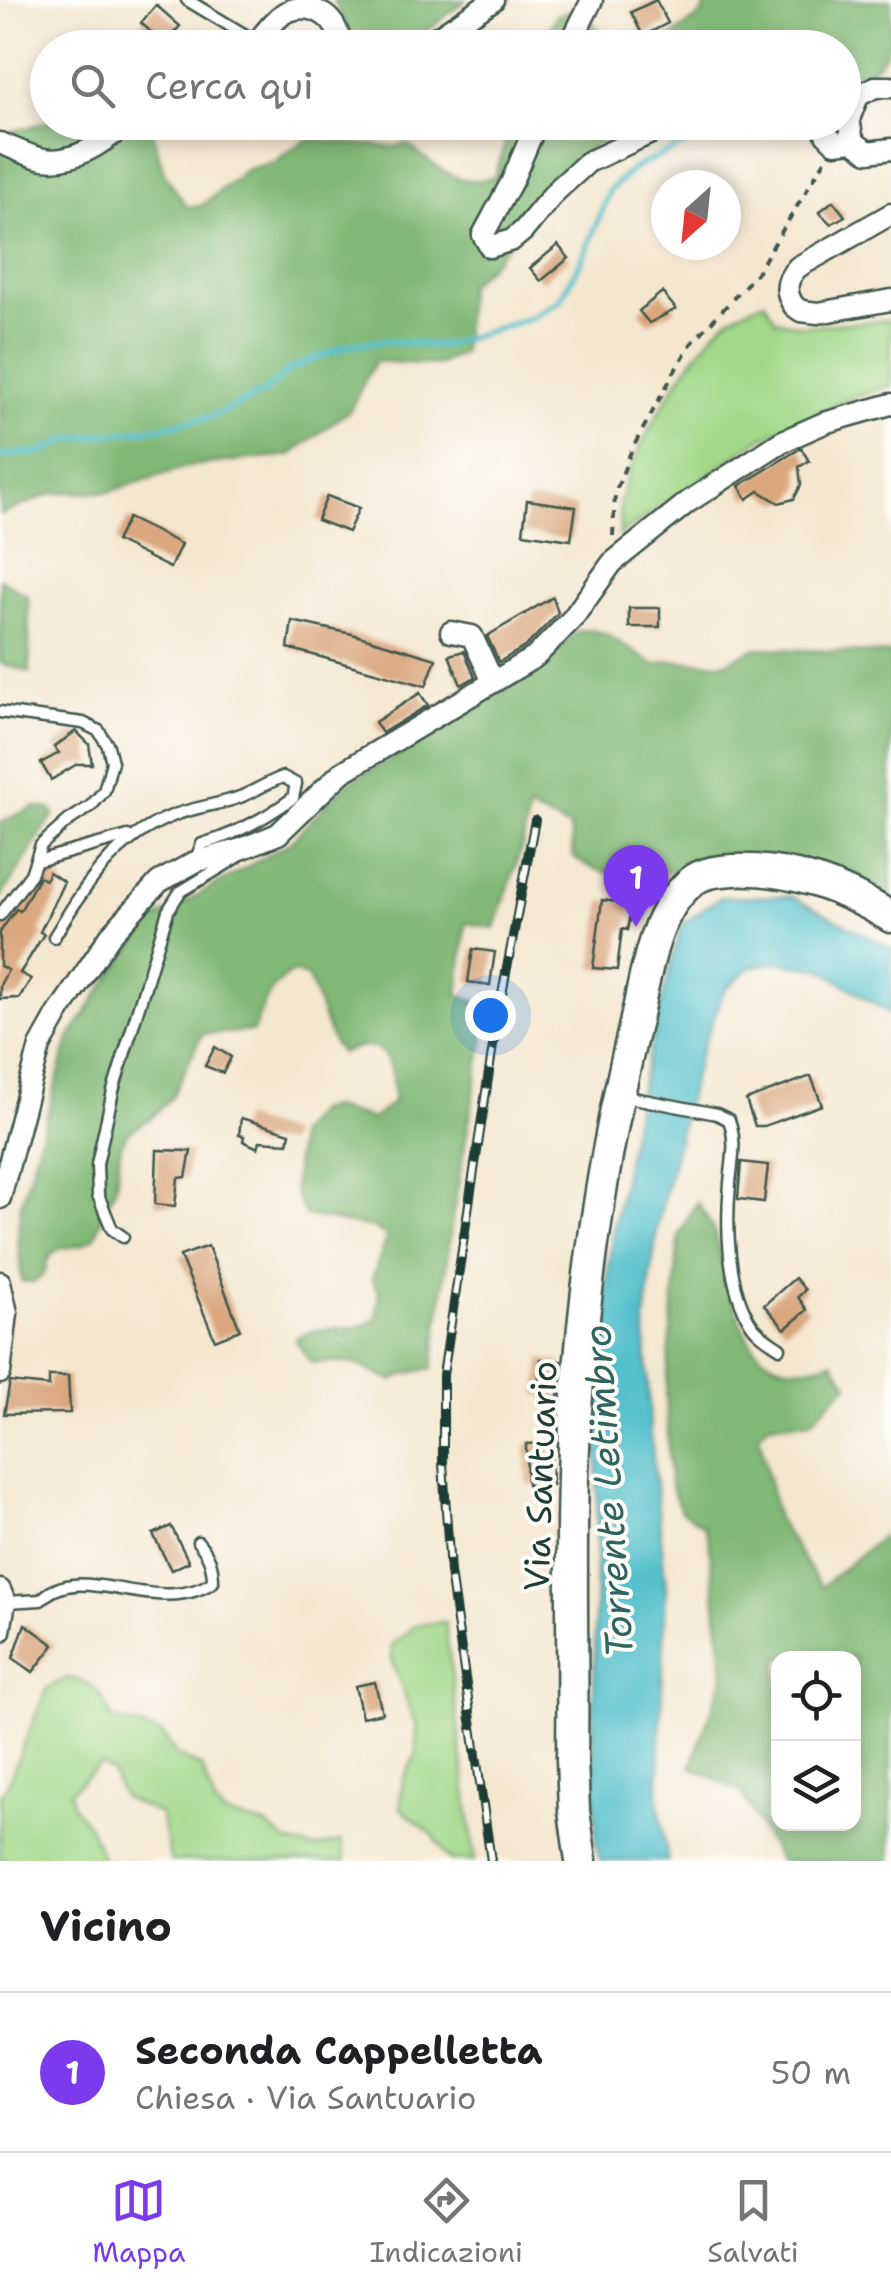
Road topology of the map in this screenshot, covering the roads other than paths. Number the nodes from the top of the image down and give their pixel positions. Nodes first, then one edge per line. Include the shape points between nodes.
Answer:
1 (187, 0) edge
2 (493, 0) edge
3 (592, 0) edge
4 (232, 30) edge
5 (268, 30) edge
6 (338, 30) edge
7 (448, 30) edge
8 (577, 30) edge
9 (891, 88) edge
10 (861, 94) edge
11 (104, 140) edge
12 (530, 140) edge
13 (636, 140) edge
14 (840, 140) edge
15 (0, 142) edge
16 (844, 142) joint
17 (891, 150) edge
18 (891, 214) edge
19 (891, 300) edge
20 (891, 404) edge
21 (451, 632) dead end
22 (493, 682) junction
23 (0, 712) edge
24 (134, 834) junction
25 (241, 849) junction
26 (37, 861) junction
27 (195, 862) junction
28 (0, 915) edge
29 (891, 917) edge
30 (54, 937) dead end
31 (622, 1096) junction
32 (0, 1198) edge
33 (123, 1237) dead end
34 (0, 1282) edge
35 (780, 1348) dead end
36 (0, 1372) edge
37 (198, 1542) dead end
38 (2, 1596) edge
39 (0, 1631) edge
40 (581, 1861) edge

1 - 4 lane
2 - 7 street
3 - 8 street
5 - 6 street via 282,14 308,8 324,10
9 - 10 street
11 - 15 street via 43,160
12 - 13 street via 482,234 490,247 523,231 588,162
14 - 16 street
16 - 17 street via 868,152
18 - 19 street via 798,266 787,290 794,306 810,313
20 - 22 street via 781,442 688,502 620,557 535,657
21 - 22 street via 472,636
22 - 25 street via 341,773 278,834
23 - 26 lane via 84,724 99,731 112,762 104,791 40,845
24 - 26 lane
24 - 27 lane via 283,777 296,784 293,798 270,814 202,844
24 - 30 lane via 102,866
25 - 27 street
25 - 33 lane via 180,892 168,911 127,1044 97,1164 98,1194 112,1229
26 - 28 lane
27 - 32 street via 159,882 130,910 59,1012 40,1046
29 - 31 main road, Via Santuario via 857,896 794,874 716,871 692,880 654,943
31 - 35 lane via 729,1120 734,1276 749,1320
31 - 40 main road, Via Santuario via 576,1397 572,1759
34 - 36 street via 7,1313
37 - 38 lane via 213,1570 213,1582 200,1591 162,1596 65,1585 41,1600
38 - 39 street

